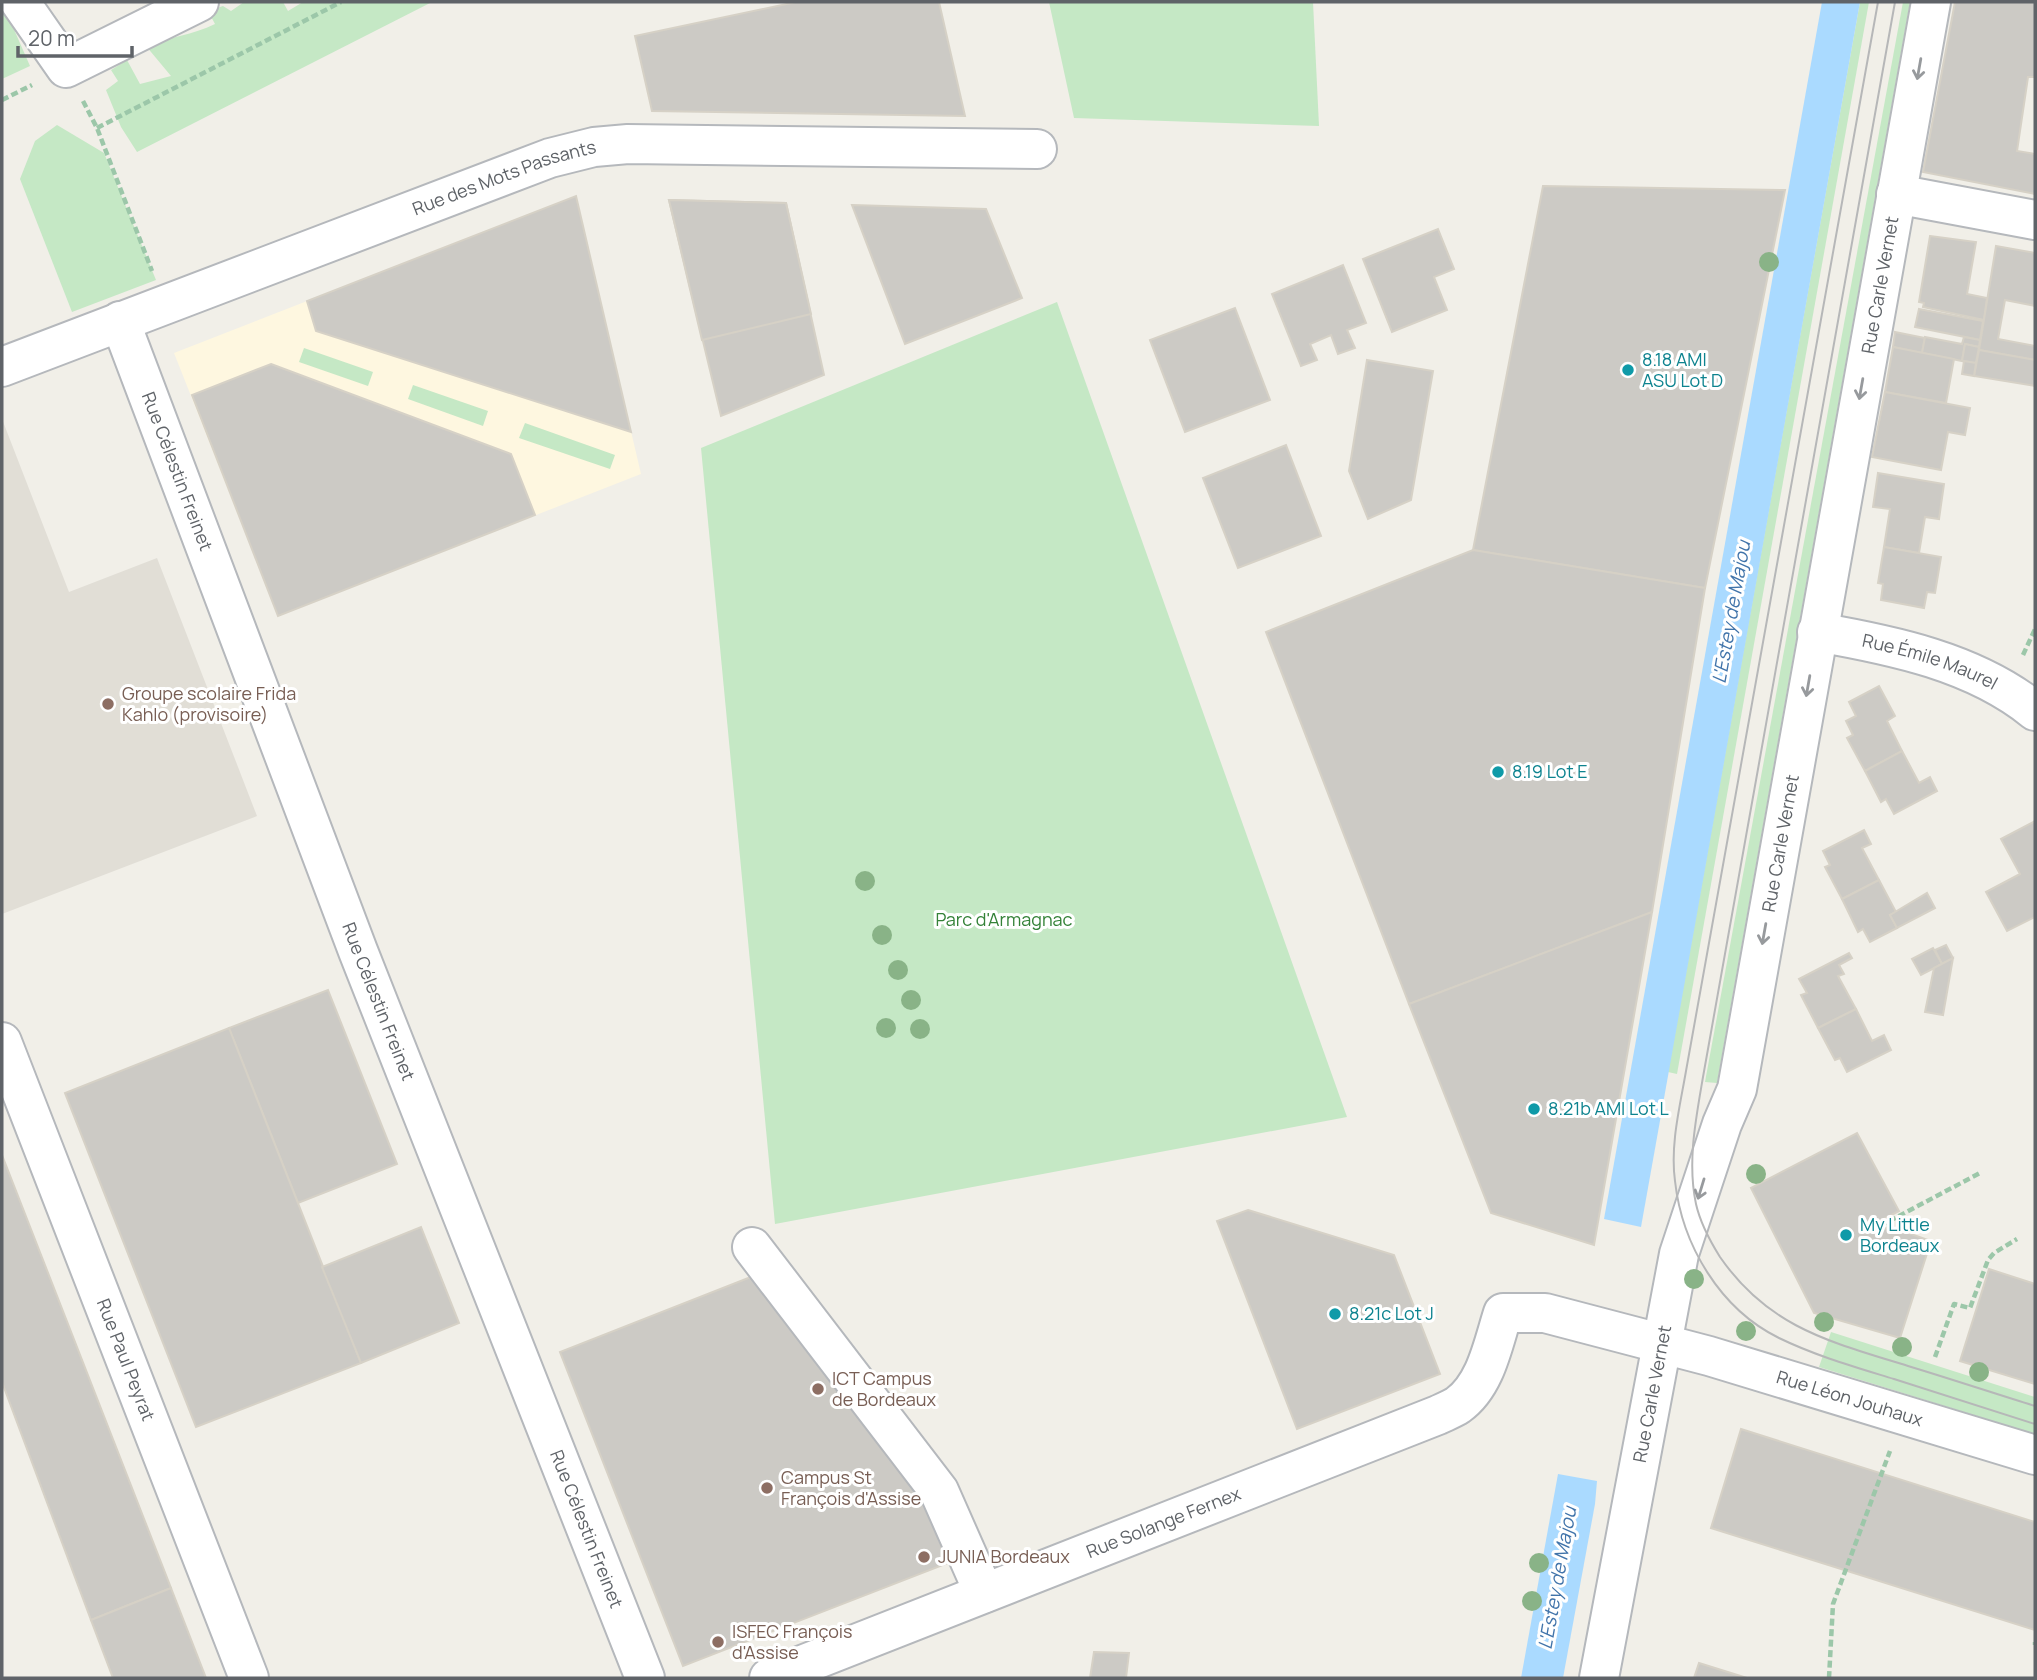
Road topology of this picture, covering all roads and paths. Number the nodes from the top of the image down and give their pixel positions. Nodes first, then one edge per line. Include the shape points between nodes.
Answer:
1 (20, 2) edge
2 (199, 2) edge
3 (341, 2) edge
4 (1931, 2) edge
5 (157, 11) edge
6 (65, 68) junction
7 (97, 128) junction
8 (1037, 149) dead end
9 (1896, 194) junction
10 (2035, 220) edge
11 (164, 305) junction
12 (120, 321) junction
13 (2, 367) edge
14 (2035, 629) edge
15 (1817, 632) junction
16 (2023, 655) dead end
17 (2035, 711) edge
18 (2, 1042) edge
19 (1980, 1172) dead end
20 (1880, 1226) dead end
21 (2017, 1239) dead end
22 (752, 1247) dead end
23 (1503, 1312) joint
24 (1662, 1344) junction
25 (1935, 1357) dead end
26 (1890, 1450) dead end
27 (2035, 1455) edge
28 (984, 1593) junction
29 (249, 1678) edge
30 (645, 1678) edge
31 (769, 1678) edge
32 (1599, 1678) edge
33 (1829, 1678) edge

1 - 6 street
2 - 5 street
3 - 7 path
4 -> 9 street, Rue Carle Vernet
5 - 6 street
6 - 7 path
7 - 11 path
8 - 11 street, Rue des Mots Passants via 594,147 551,158
9 - 10 street
9 -> 15 street, Rue Carle Vernet
11 - 12 street, Rue des Mots Passants
12 - 13 street, Rue des Mots Passants
12 - 30 street, Rue Célestin Freinet via 358,951
14 - 16 path
15 - 17 street, Rue Émile Maurel via 1927,657 1984,678
15 -> 24 street, Rue Carle Vernet via 1737,1089 1686,1231
18 - 29 street, Rue Paul Peyrat
19 - 20 path
21 - 25 path via 1988,1260 1970,1308 1954,1304
22 - 28 street via 939,1491
23 - 24 street, Rue Léon Jouhaux via 1545,1313
23 - 28 street, Rue Solange Fernex via 1476,1385 1458,1405
24 - 27 street, Rue Léon Jouhaux
24 - 32 street, Rue Carle Vernet
26 - 33 path via 1833,1604
28 - 31 street, Rue Solange Fernex

